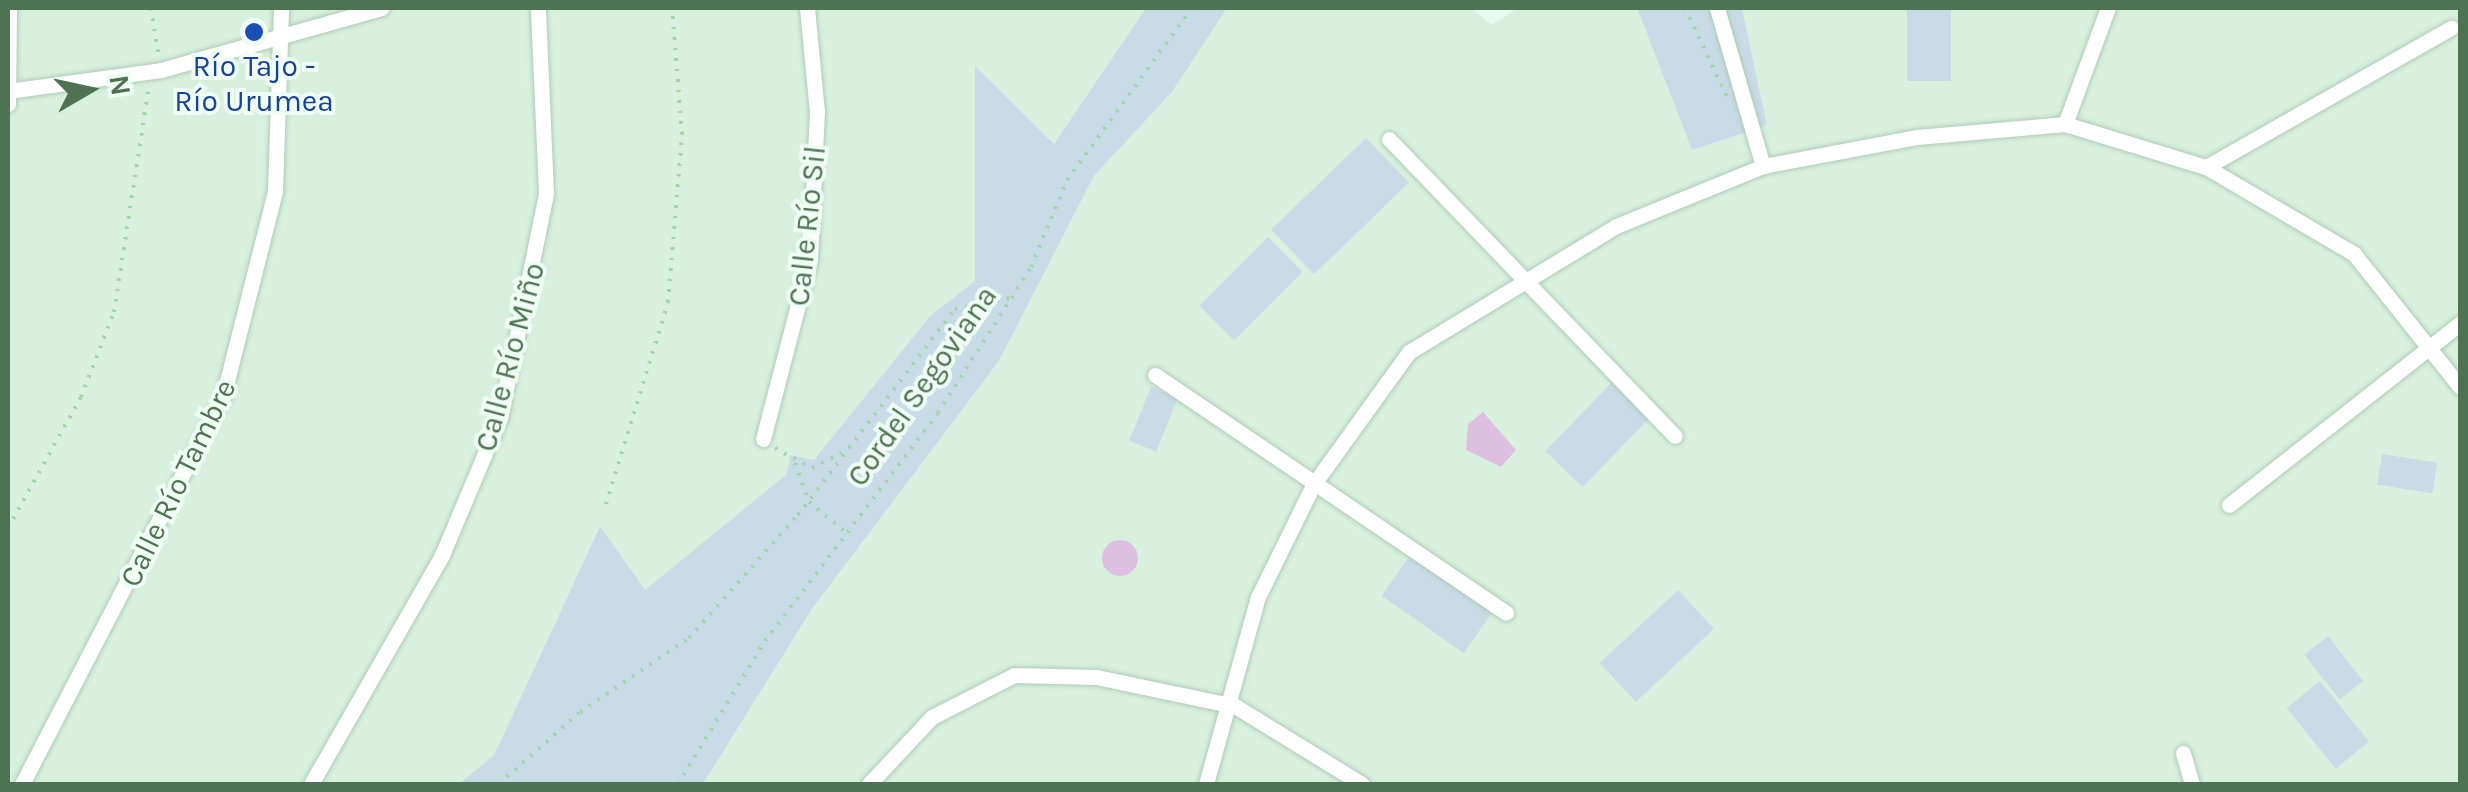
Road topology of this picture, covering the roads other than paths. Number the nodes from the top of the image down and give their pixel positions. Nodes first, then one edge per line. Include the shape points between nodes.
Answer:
1 (9, 8) edge
2 (280, 8) edge
3 (381, 8) edge
4 (538, 8) edge
5 (806, 8) edge
6 (1717, 8) edge
7 (2108, 8) edge
8 (2451, 28) dead end
9 (283, 41) junction
10 (8, 90) edge
11 (8, 104) edge
12 (2065, 124) junction
13 (1389, 139) dead end
14 (1763, 166) junction
15 (2206, 167) junction
16 (1525, 279) junction
17 (2460, 324) edge
18 (2430, 346) junction
19 (1156, 374) dead end
20 (2460, 387) edge
21 (1676, 436) dead end
22 (763, 440) road end
23 (1313, 485) junction
24 (2230, 505) dead end
25 (1506, 613) dead end
26 (1235, 706) junction
27 (2183, 752) dead end
28 (22, 784) edge
29 (310, 784) edge
30 (869, 784) edge
31 (1206, 784) edge
32 (1362, 784) edge
33 (2192, 784) edge

1 - 10 street
2 - 9 street, Calle Río Tambre
3 - 9 street
4 - 29 street, Calle Río Miño via 546,192 500,418 442,555
5 - 22 street, Calle Río Sil via 818,112 810,259
6 - 14 street
7 - 12 street
8 - 15 street
9 - 10 street via 155,71
9 - 28 street, Calle Río Tambre via 275,192 223,397
10 - 11 street
12 - 14 street via 1917,137
12 - 15 street
13 - 16 street
14 - 16 street via 1616,226
15 - 18 street via 2354,254
16 - 21 street
16 - 23 street via 1409,352
17 - 18 street
18 - 20 street
18 - 24 street
19 - 23 street
23 - 25 street
23 - 26 street via 1258,597
26 - 30 street via 1096,677 1014,676 932,717
26 - 31 street
26 - 32 street
27 - 33 street

